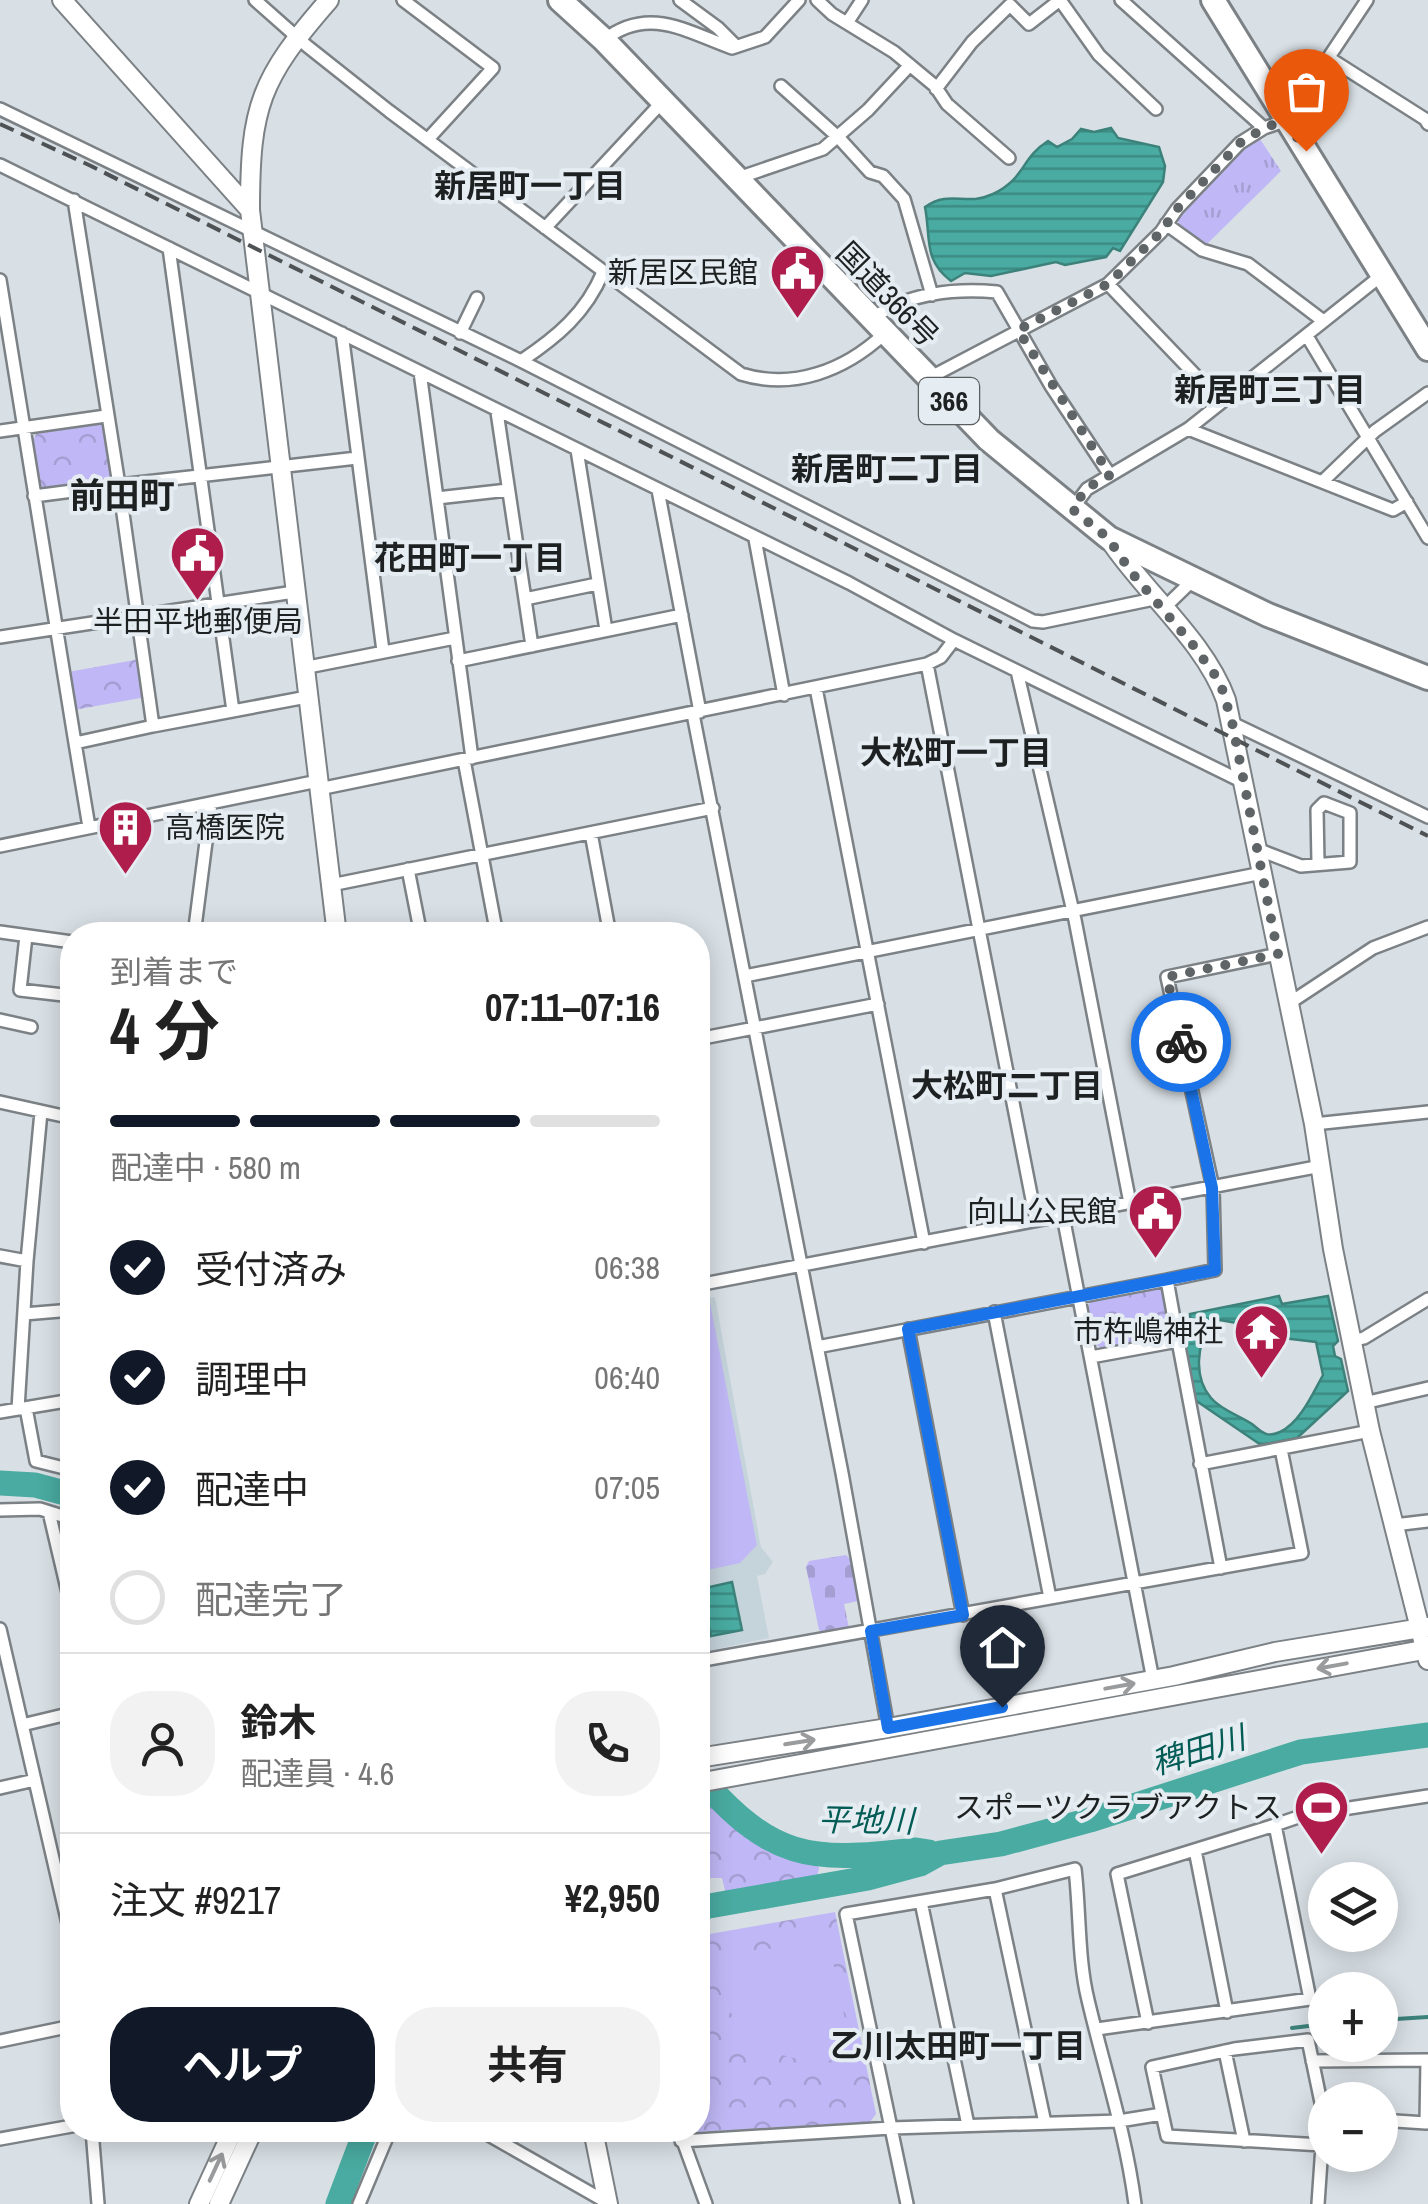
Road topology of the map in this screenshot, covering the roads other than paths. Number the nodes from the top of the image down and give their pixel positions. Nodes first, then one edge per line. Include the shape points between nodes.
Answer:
1 (62, 0) edge
2 (255, 0) edge
3 (402, 0) edge
4 (560, 0) edge
5 (680, 0) edge
6 (799, 0) edge
7 (817, 0) edge
8 (862, 0) edge
9 (1060, 0) edge
10 (1122, 0) edge
11 (1367, 0) edge
12 (322, 2) edge
13 (1008, 2) edge
14 (1221, 4) edge
15 (848, 23) junction
16 (297, 38) junction
17 (604, 40) junction
18 (736, 46) junction
19 (1330, 58) junction
20 (910, 65) junction
21 (781, 86) dead end
22 (936, 88) junction
23 (663, 101) junction
24 (1156, 108) dead end
25 (0, 109) edge
26 (1427, 119) edge
27 (1286, 120) junction
28 (1264, 128) junction
29 (429, 138) junction
30 (838, 138) junction
31 (1010, 158) dead end
32 (0, 164) edge
33 (736, 179) junction
34 (74, 200) junction
35 (250, 210) junction
36 (1166, 224) junction
37 (546, 228) junction
38 (253, 232) junction
39 (169, 248) junction
40 (603, 272) junction
41 (1382, 275) junction
42 (0, 280) edge
43 (1108, 284) junction
44 (260, 292) junction
45 (932, 295) junction
46 (478, 298) dead end
47 (1322, 320) junction
48 (878, 327) junction
49 (1018, 330) junction
50 (342, 333) junction
51 (460, 333) junction
52 (1307, 336) junction
53 (1428, 349) edge
54 (521, 362) junction
55 (420, 372) junction
56 (927, 379) junction
57 (1428, 393) edge
58 (1221, 402) junction
59 (497, 412) junction
60 (106, 416) junction
61 (23, 428) junction
62 (1188, 429) junction
63 (0, 431) edge
64 (1368, 437) junction
65 (577, 450) junction
66 (357, 458) junction
67 (280, 466) junction
68 (202, 475) junction
69 (1110, 475) junction
70 (1322, 482) junction
71 (118, 486) junction
72 (508, 490) junction
73 (658, 490) junction
74 (34, 496) junction
75 (437, 498) junction
76 (1407, 502) junction
77 (1072, 509) junction
78 (1108, 538) junction
79 (1428, 538) edge
80 (755, 539) junction
81 (1194, 579) junction
82 (598, 584) junction
83 (294, 592) junction
84 (525, 598) junction
85 (219, 603) junction
86 (1158, 604) junction
87 (682, 615) junction
88 (137, 616) junction
89 (57, 628) junction
90 (606, 630) junction
91 (0, 636) edge
92 (455, 638) junction
93 (954, 640) junction
94 (532, 646) junction
95 (383, 651) junction
96 (458, 661) junction
97 (927, 664) junction
98 (303, 668) junction
99 (1017, 671) junction
100 (1428, 678) edge
101 (816, 688) junction
102 (784, 695) junction
103 (306, 696) junction
104 (233, 711) junction
105 (696, 713) junction
106 (1232, 722) junction
107 (154, 726) junction
108 (75, 743) junction
109 (468, 759) junction
110 (1243, 782) junction
111 (319, 785) junction
112 (211, 803) junction
113 (713, 808) junction
114 (1428, 817) edge
115 (90, 827) junction
116 (591, 833) junction
117 (0, 843) edge
118 (1258, 849) junction
119 (482, 854) junction
120 (1318, 863) junction
121 (408, 869) junction
122 (1262, 873) junction
123 (331, 885) junction
124 (1072, 911) junction
125 (196, 922) edge
126 (335, 922) edge
127 (418, 922) edge
128 (495, 922) edge
129 (608, 922) edge
130 (1428, 927) edge
131 (979, 929) junction
132 (0, 932) edge
133 (26, 936) junction
134 (60, 940) edge
135 (868, 951) junction
136 (1278, 954) junction
137 (745, 976) junction
138 (60, 995) edge
139 (878, 1004) junction
140 (1288, 1004) junction
141 (0, 1020) edge
142 (32, 1027) dead end
143 (755, 1028) junction
144 (710, 1037) edge
145 (0, 1102) edge
146 (41, 1112) junction
147 (1428, 1112) edge
148 (60, 1116) edge
149 (1314, 1124) junction
150 (1321, 1166) junction
151 (1212, 1188) junction
152 (1130, 1203) junction
153 (1063, 1216) junction
154 (1036, 1220) junction
155 (924, 1242) junction
156 (0, 1256) edge
157 (27, 1261) junction
158 (802, 1267) junction
159 (1167, 1280) junction
160 (710, 1283) edge
161 (1079, 1296) junction
162 (1428, 1299) edge
163 (60, 1311) edge
164 (994, 1312) junction
165 (24, 1314) junction
166 (908, 1329) junction
167 (1178, 1341) junction
168 (1352, 1341) junction
169 (817, 1347) junction
170 (1091, 1357) junction
171 (1428, 1388) edge
172 (60, 1402) edge
173 (1364, 1403) junction
174 (22, 1409) junction
175 (0, 1412) edge
176 (1370, 1431) junction
177 (1281, 1449) junction
178 (1200, 1464) junction
179 (60, 1467) edge
180 (0, 1510) edge
181 (50, 1512) junction
182 (60, 1515) edge
183 (1428, 1520) edge
184 (1394, 1525) junction
185 (60, 1557) edge
186 (1221, 1568) junction
187 (1134, 1584) junction
188 (1050, 1598) junction
189 (963, 1615) junction
190 (1424, 1627) edge
191 (0, 1629) edge
192 (871, 1631) junction
193 (1427, 1652) edge
194 (710, 1659) edge
195 (1154, 1680) junction
196 (60, 1716) edge
197 (22, 1725) junction
198 (888, 1728) junction
199 (710, 1755) edge
200 (35, 1780) junction
201 (710, 1780) edge
202 (0, 1788) edge
203 (1428, 1796) edge
204 (1275, 1825) junction
205 (1194, 1850) junction
206 (60, 1883) edge
207 (995, 1888) junction
208 (921, 1902) junction
209 (1228, 2012) junction
210 (1148, 2023) junction
211 (60, 2028) edge
212 (1097, 2030) junction
213 (3, 2037) edge
214 (1308, 2040) edge
215 (1225, 2051) junction
216 (1398, 2060) edge
217 (1162, 2114) junction
218 (1119, 2121) junction
219 (1398, 2121) edge
220 (1044, 2123) junction
221 (968, 2126) junction
222 (60, 2128) edge
223 (891, 2128) junction
224 (710, 2134) edge
225 (0, 2139) edge
226 (1244, 2141) junction
227 (93, 2142) edge
228 (228, 2142) edge
229 (247, 2142) edge
230 (385, 2142) edge
231 (501, 2142) edge
232 (511, 2142) edge
233 (596, 2142) edge
234 (683, 2142) edge
235 (1308, 2144) edge
236 (512, 2148) junction
237 (1320, 2172) edge
238 (98, 2204) edge
239 (199, 2204) edge
240 (219, 2204) edge
241 (359, 2204) edge
242 (609, 2204) edge
243 (706, 2204) edge
244 (907, 2204) edge
245 (1135, 2204) edge
246 (1318, 2204) edge

1 - 35 street
2 - 16 street
3 - 29 street via 493,68
4 - 17 highway, 国道366号 / 366
5 - 18 street
6 - 18 street via 765,37
7 - 15 street
8 - 15 street
9 - 13 street via 1029,24
9 - 24 street via 1099,54
10 - 28 street
11 - 19 street
12 - 16 street
13 - 22 street
14 - 27 highway
15 - 20 street
16 - 29 street
16 - 35 street via 257,110
17 - 18 street via 623,26 644,23 690,28
17 - 23 highway, 国道366号 / 366
19 - 26 street
19 - 27 street
20 - 22 street
20 - 30 street
21 - 30 street
22 - 31 street
23 - 33 highway, 国道366号 / 366
23 - 37 street
25 - 38 street
27 - 28 street
27 - 41 highway
28 - 36 street via 1240,143
29 - 37 street
30 - 33 street via 823,150
30 - 45 street via 904,199
32 - 34 street
33 - 48 highway, 国道366号 / 366
34 - 39 street
34 - 60 street
35 - 38 street
36 - 43 street
36 - 47 street via 1202,250 1248,264
37 - 40 street
38 - 44 street
38 - 51 street
39 - 44 street
39 - 68 street
40 - 48 street via 727,366 754,378 814,376 870,348
40 - 54 street via 571,322
41 - 47 street
41 - 53 highway
42 - 61 street
43 - 49 street
43 - 58 street
44 - 50 street
44 - 67 street
45 - 48 street via 889,307
45 - 49 street via 997,292
46 - 51 street
47 - 52 street
48 - 56 highway, 国道366号 / 366
49 - 56 street
49 - 69 street
50 - 55 street
50 - 66 street
51 - 54 street
52 - 58 street
52 - 64 street
54 - 86 street via 1033,621
55 - 59 street
55 - 75 street
56 - 77 highway, 国道366号 / 366
57 - 64 street
58 - 62 street
59 - 65 street
59 - 72 street
60 - 61 street
60 - 71 street
61 - 63 street
61 - 74 street
62 - 69 street
62 - 70 street
64 - 70 street
64 - 76 street
65 - 73 street
65 - 82 street
66 - 67 street
66 - 95 street
67 - 68 street
67 - 83 street
68 - 71 street
68 - 85 street
69 - 77 street via 1087,488
70 - 76 street via 1393,510
71 - 74 street
71 - 88 street
72 - 75 street
72 - 84 street
73 - 80 street
73 - 87 street
74 - 89 street
75 - 92 street
76 - 79 street
77 - 78 highway, 国道366号 / 366
78 - 81 highway, 国道366号 / 366
78 - 86 street
80 - 93 street
80 - 102 street
81 - 86 street
81 - 100 highway, 国道366号 / 366
82 - 84 street
82 - 90 street
83 - 85 street
83 - 98 street
84 - 94 street
85 - 88 street
85 - 104 street
86 - 106 street via 1220,682
87 - 90 street
87 - 105 street
88 - 89 street
88 - 107 street
89 - 91 street
89 - 108 street
90 - 94 street
92 - 95 street
92 - 96 street
93 - 97 street
93 - 99 street
94 - 96 street
95 - 98 street
96 - 109 street
97 - 101 street
97 - 131 street
98 - 103 street
99 - 110 street
99 - 124 street
101 - 102 street
101 - 135 street
102 - 105 street
103 - 104 street
103 - 111 street
104 - 107 street
105 - 109 street
105 - 113 street
106 - 110 street
106 - 114 street
107 - 108 street
108 - 115 street
109 - 111 street
109 - 119 street
110 - 118 street
111 - 112 street
111 - 123 street
112 - 115 street
112 - 125 street
113 - 116 street
113 - 137 street
115 - 117 street
116 - 119 street
116 - 129 street
118 - 120 street via 1300,866
118 - 122 street
119 - 121 street
119 - 128 street
120 - 120 street via 1350,862 1350,813 1342,808 1324,804 1317,810
121 - 123 street
121 - 127 street
122 - 124 street
122 - 136 street
123 - 126 street
124 - 131 street
124 - 152 street
130 - 140 street via 1373,948
131 - 135 street
131 - 154 street
132 - 133 street
133 - 134 street
133 - 138 street via 20,990
135 - 137 street
135 - 139 street
136 - 140 street
136 - 151 street via 1167,977
137 - 143 street
139 - 143 street
139 - 155 street
140 - 149 street
141 - 142 street
143 - 144 street
143 - 158 street
145 - 146 street
146 - 148 street
146 - 157 street
147 - 149 street
149 - 150 street
150 - 151 street
150 - 168 street
151 - 152 street
151 - 159 street via 1215,1270
152 - 153 street
153 - 154 street
153 - 161 street
154 - 155 street
155 - 158 street
156 - 157 street
157 - 165 street
158 - 160 street
158 - 169 street
159 - 161 street
159 - 167 street
161 - 164 street
161 - 170 street
162 - 168 street
163 - 165 street
164 - 166 street
164 - 188 street
165 - 174 street
166 - 169 street
166 - 189 street
167 - 170 street
167 - 178 street
168 - 173 street
169 - 192 street
170 - 187 street
171 - 173 street
172 - 174 street
173 - 176 street
174 - 175 street
174 - 179 street via 36,1461
176 - 177 street
176 - 184 street
177 - 178 street
177 - 186 street via 1302,1553
178 - 186 street
180 - 181 street
181 - 182 street
181 - 185 street
183 - 184 street
184 - 190 street
186 - 187 street
187 - 188 street
187 - 195 street
188 - 189 street
189 - 192 street
190 - 193 street
190 - 195 street
191 - 197 street
192 - 194 street
192 - 198 street
193 -> 201 street
198 -> 195 street
196 - 197 street
197 - 200 street
199 -> 198 street
200 - 202 street
200 - 206 street
203 - 204 street
204 - 205 street
204 - 209 street via 1310,1999
205 - 209 street
205 - 210 street via 1117,1874
207 - 208 street
207 - 212 street via 1075,1869 1082,1966
207 - 220 street
208 - 221 street
208 - 223 street via 846,1914
209 - 210 street
210 - 212 street
211 - 213 street
212 - 218 street
214 - 215 street
215 - 217 street via 1152,2067
215 - 226 street
216 - 219 street via 1427,2060 1426,2123
217 - 218 street
217 - 226 street via 1167,2136
218 - 220 street
218 - 245 street
220 - 221 street
221 - 223 street
222 - 225 street
223 - 224 street
223 - 244 street
226 - 235 street
227 - 238 street
239 -> 228 street
229 - 240 street
230 - 241 street
231 - 236 street
232 - 236 street
233 - 242 street
234 - 243 street
236 - 242 street
237 - 246 street

